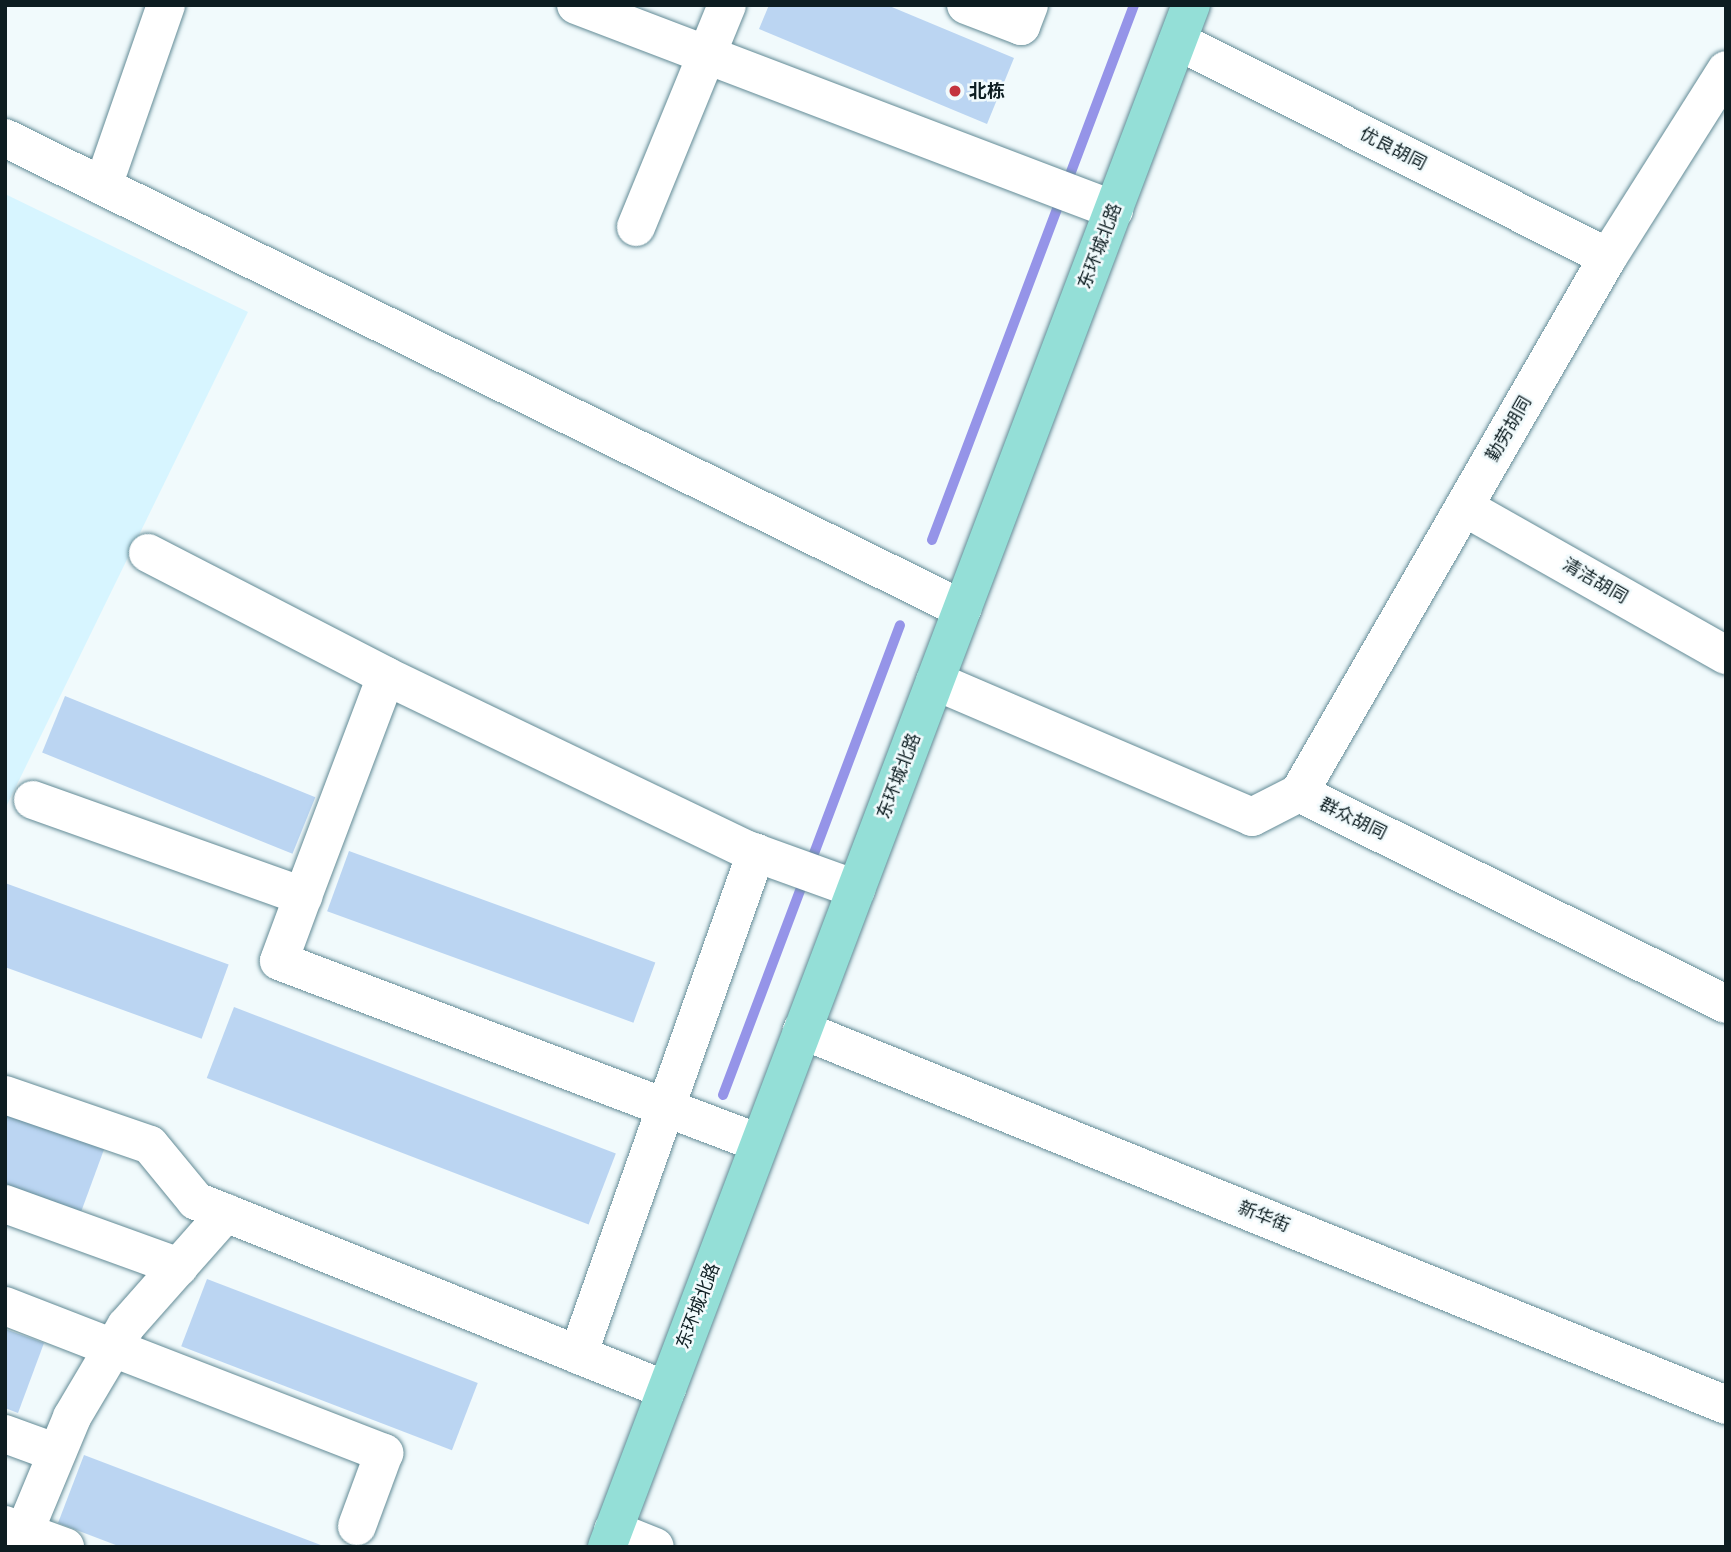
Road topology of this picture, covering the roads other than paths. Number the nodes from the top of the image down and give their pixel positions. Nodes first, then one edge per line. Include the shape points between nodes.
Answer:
1 (166, 5) edge
2 (576, 5) edge
3 (727, 5) edge
4 (966, 5) edge
5 (1029, 5) edge
6 (1191, 5) edge
7 (1178, 41) junction
8 (706, 56) junction
9 (1726, 70) edge
10 (5, 138) edge
11 (103, 186) junction
12 (1114, 210) junction
13 (636, 227) dead end
14 (1608, 257) junction
15 (1464, 506) junction
16 (148, 553) dead end
17 (962, 609) junction
18 (1726, 655) edge
19 (386, 677) junction
20 (935, 681) junction
21 (1299, 793) junction
22 (33, 800) dead end
23 (756, 853) junction
24 (823, 878) junction
25 (303, 896) junction
26 (1726, 1004) edge
27 (802, 1030) junction
28 (5, 1095) edge
29 (667, 1108) junction
30 (760, 1143) junction
31 (5, 1204) edge
32 (226, 1213) junction
33 (179, 1267) junction
34 (5, 1306) edge
35 (115, 1346) junction
36 (578, 1354) junction
37 (666, 1390) junction
38 (1726, 1405) edge
39 (5, 1434) edge
40 (57, 1453) junction
41 (357, 1526) dead end
42 (16, 1535) edge
43 (610, 1538) edge
44 (65, 1547) edge
45 (655, 1547) edge

1 - 11 street
2 - 8 street
3 - 8 street
4 - 5 street via 1021,26
6 - 7 main road, 东环城北路
7 - 12 main road, 东环城北路
7 - 14 street, 优良胡同
8 - 12 street
8 - 13 street
9 - 14 street, 勤劳胡同
10 - 11 street
11 - 17 street
12 - 17 main road, 东环城北路
14 - 15 street, 勤劳胡同
15 - 18 street, 清洁胡同
15 - 21 street, 勤劳胡同
16 - 19 street
17 - 20 main road, 东环城北路
19 - 23 street
19 - 25 street
20 - 21 street, 群众胡同 via 1252,817
20 - 24 main road, 东环城北路
21 - 26 street, 群众胡同
22 - 25 street
23 - 24 street
23 - 29 street
24 - 27 main road, 东环城北路
25 - 29 street via 279,961
27 - 30 main road, 东环城北路
27 - 38 street, 新华街
28 - 32 street via 150,1145 195,1201
29 - 30 street
29 - 36 street
30 - 37 main road, 东环城北路
31 - 33 street
32 - 33 street
32 - 36 street
33 - 35 street via 126,1326
34 - 35 street
35 - 40 street via 72,1417
35 - 41 street via 384,1453
36 - 37 street
37 - 43 main road, 东环城北路
39 - 40 street
40 - 42 street
42 - 44 street
43 - 45 street

